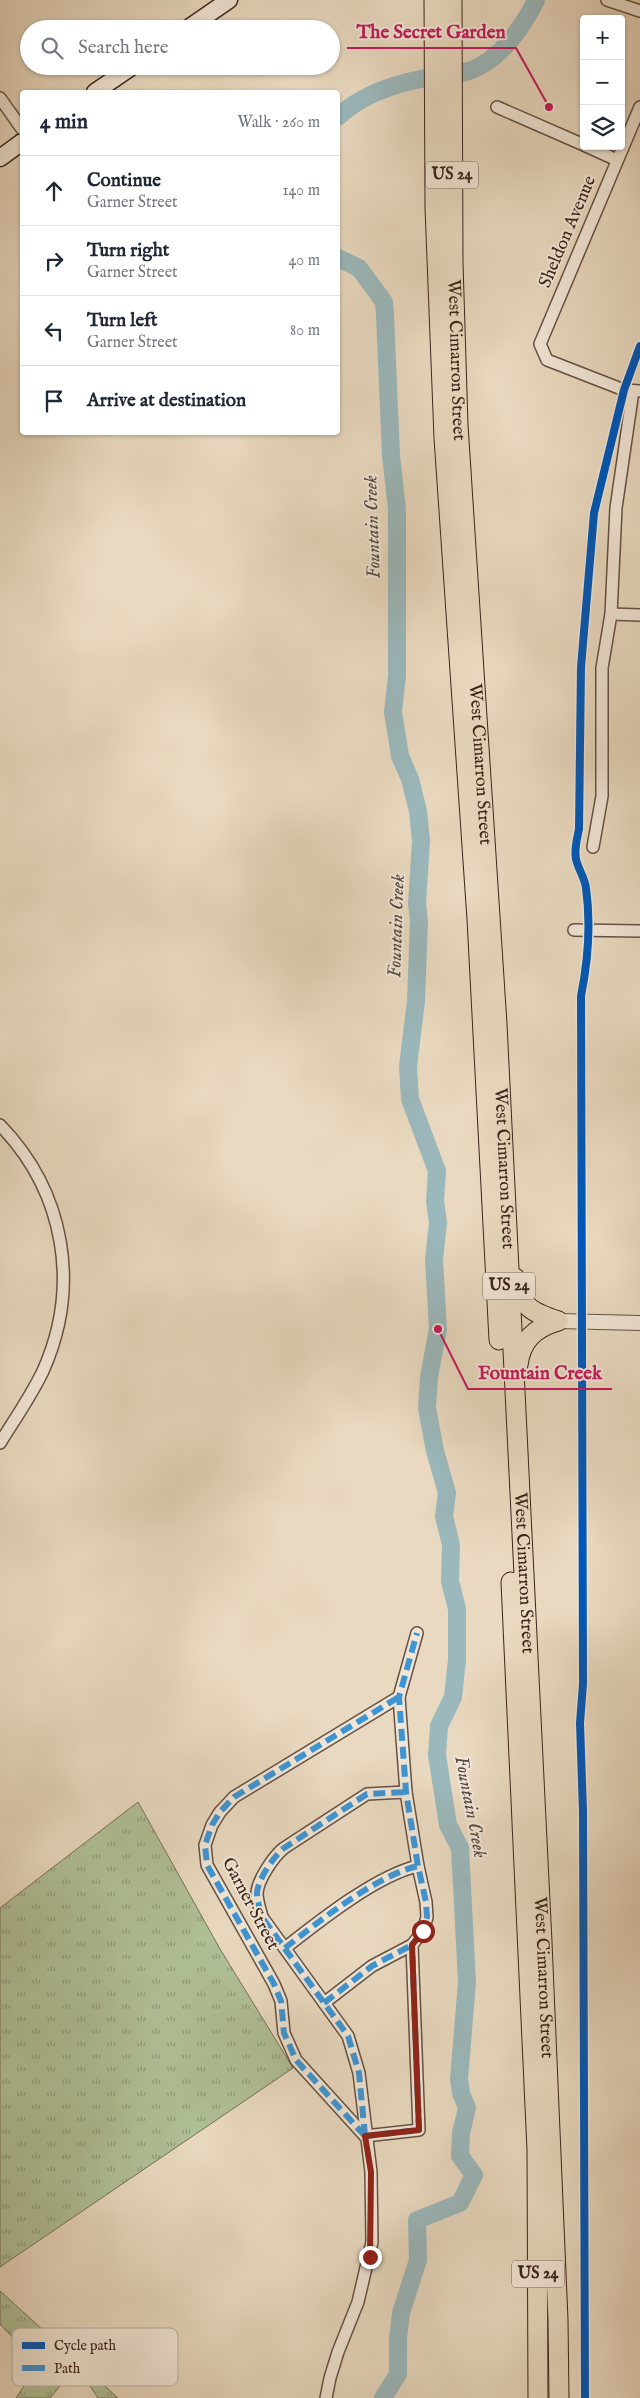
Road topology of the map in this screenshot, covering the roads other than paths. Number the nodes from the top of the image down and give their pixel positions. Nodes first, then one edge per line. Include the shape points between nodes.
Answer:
1 (229, 0) edge
2 (434, 0) edge
3 (452, 0) edge
4 (607, 0) edge
5 (640, 11) edge
6 (200, 20) edge
7 (443, 44) junction
8 (120, 75) edge
9 (98, 90) edge
10 (0, 98) edge
11 (443, 102) junction
12 (497, 107) dead end
13 (640, 107) edge
14 (20, 126) edge
15 (20, 143) edge
16 (580, 144) edge
17 (594, 150) edge
18 (0, 158) edge
19 (617, 160) junction
20 (637, 391) edge
21 (611, 614) junction
22 (640, 615) edge
23 (593, 847) dead end
24 (574, 930) dead end
25 (640, 931) edge
26 (0, 1125) edge
27 (506, 1217) junction
28 (558, 1321) junction
29 (640, 1323) edge
30 (516, 1419) junction
31 (0, 1443) edge
32 (417, 1633) dead end
33 (399, 1698) junction
34 (406, 1792) junction
35 (418, 1866) junction
36 (412, 1945) junction
37 (284, 1948) junction
38 (324, 2003) junction
39 (365, 2136) junction
40 (326, 2398) edge
41 (538, 2398) edge
42 (559, 2398) edge

1 - 6 main road
2 - 7 highway, West Cimarron Street / US 24
3 - 7 highway, West Cimarron Street / US 24
4 - 5 street
7 - 11 highway, West Cimarron Street / US 24
8 - 9 main road
10 - 14 street
11 - 27 highway, West Cimarron Street / US 24 via 458,425 497,1024
11 - 41 highway, West Cimarron Street / US 24 via 435,208 444,428 484,1034 536,2124
12 - 16 street
13 - 19 street, Sheldon Avenue
15 - 18 main road
17 - 19 street
19 - 20 street, Sheldon Avenue via 540,344 547,360 624,390
20 - 21 street via 616,508
21 - 22 street
21 - 23 street via 602,668 602,796
24 - 25 street
26 - 31 street via 17,1143 45,1187 60,1239 65,1285 57,1333 42,1372
27 - 28 highway via 513,1272 520,1297 530,1309
27 - 30 highway, West Cimarron Street / US 24
28 - 29 street
28 - 30 highway via 537,1330 523,1345 518,1366
30 - 42 highway, West Cimarron Street / US 24 via 555,2240
32 - 33 street
33 - 34 street
33 - 39 street, Garner Street via 234,1797 216,1818 205,1844 207,1865 215,1883 274,1984 281,2001 284,2032 296,2060
34 - 35 street
34 - 37 street via 367,1794 274,1855 257,1890 257,1899 262,1917
35 - 36 street via 427,1917 423,1931
35 - 37 street via 388,1878 326,1916
36 - 38 street via 372,1966
36 - 39 street via 419,2130
37 - 38 street
38 - 39 street via 348,2036 358,2073
39 - 40 street via 371,2172 370,2257

